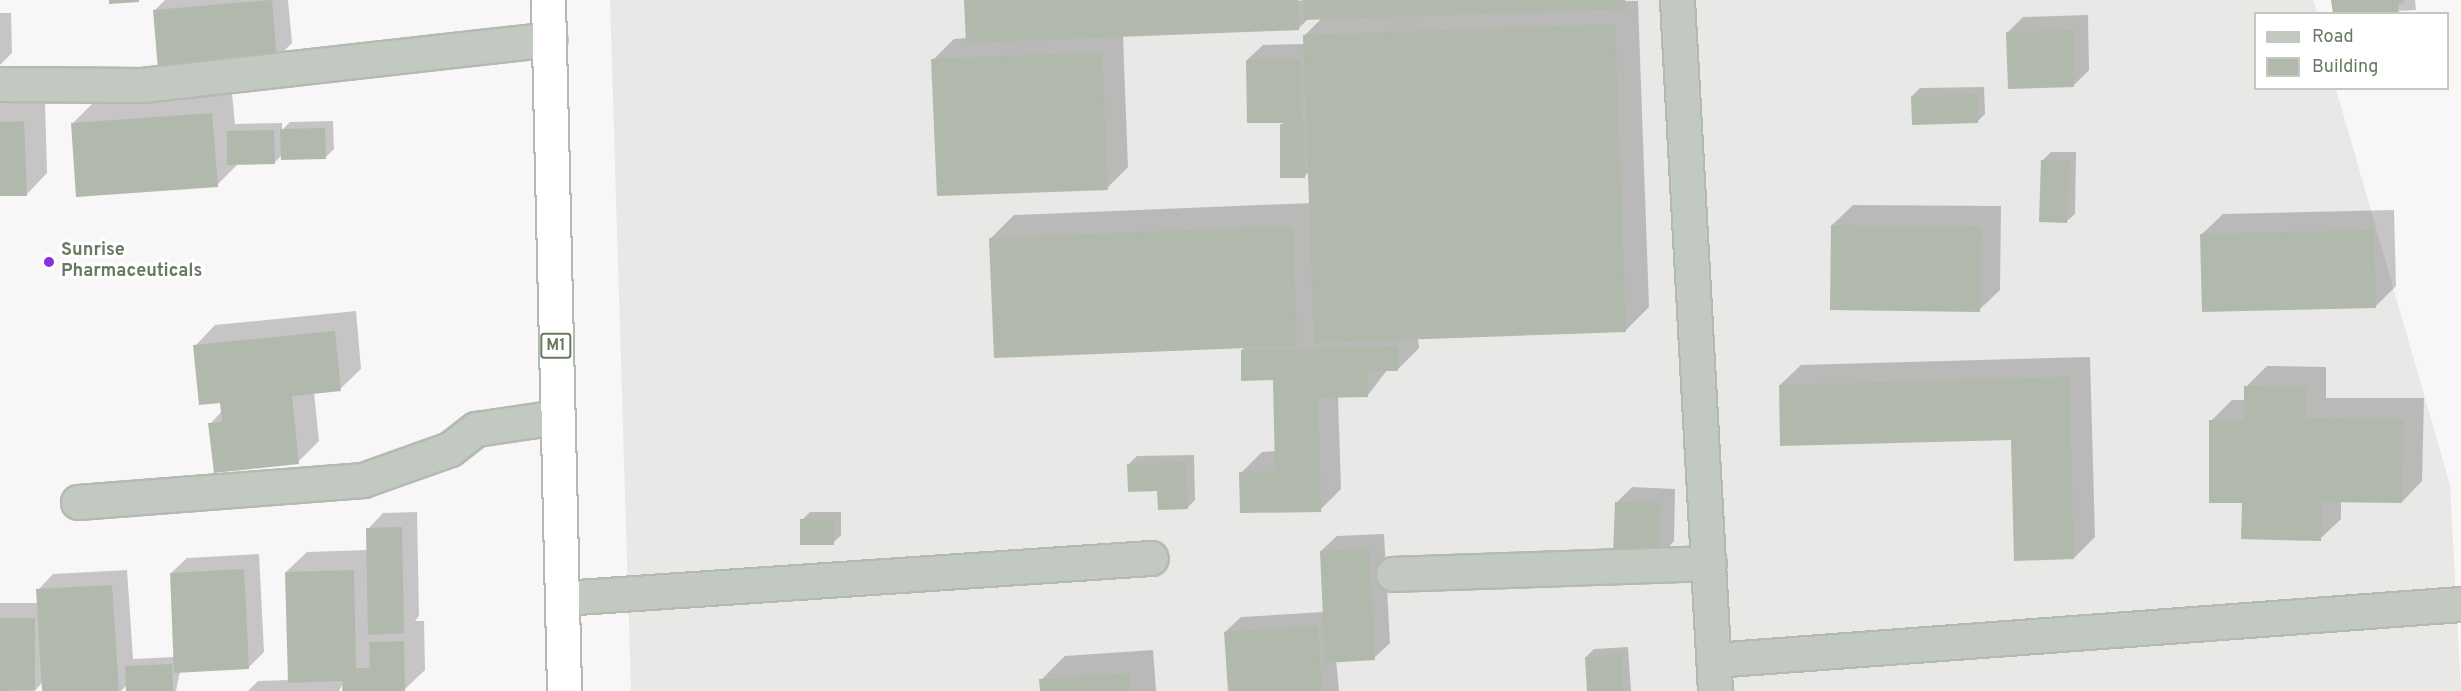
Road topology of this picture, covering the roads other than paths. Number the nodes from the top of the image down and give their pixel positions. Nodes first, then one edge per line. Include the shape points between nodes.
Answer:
1 (548, 0) edge
2 (1677, 0) edge
3 (549, 39) junction
4 (0, 84) edge
5 (557, 417) junction
6 (78, 502) dead end
7 (1150, 558) dead end
8 (1708, 563) junction
9 (1393, 574) dead end
10 (562, 598) junction
11 (2461, 604) edge
12 (1714, 675) edge
13 (564, 691) edge

1 - 3 highway, M1
2 - 8 street
3 - 4 street via 142,85
3 - 5 highway, M1
5 - 6 street via 476,429 450,449 363,480
5 - 10 highway, M1
7 - 10 street
8 - 9 street
8 - 12 street
10 - 13 highway, M1
11 - 12 street

